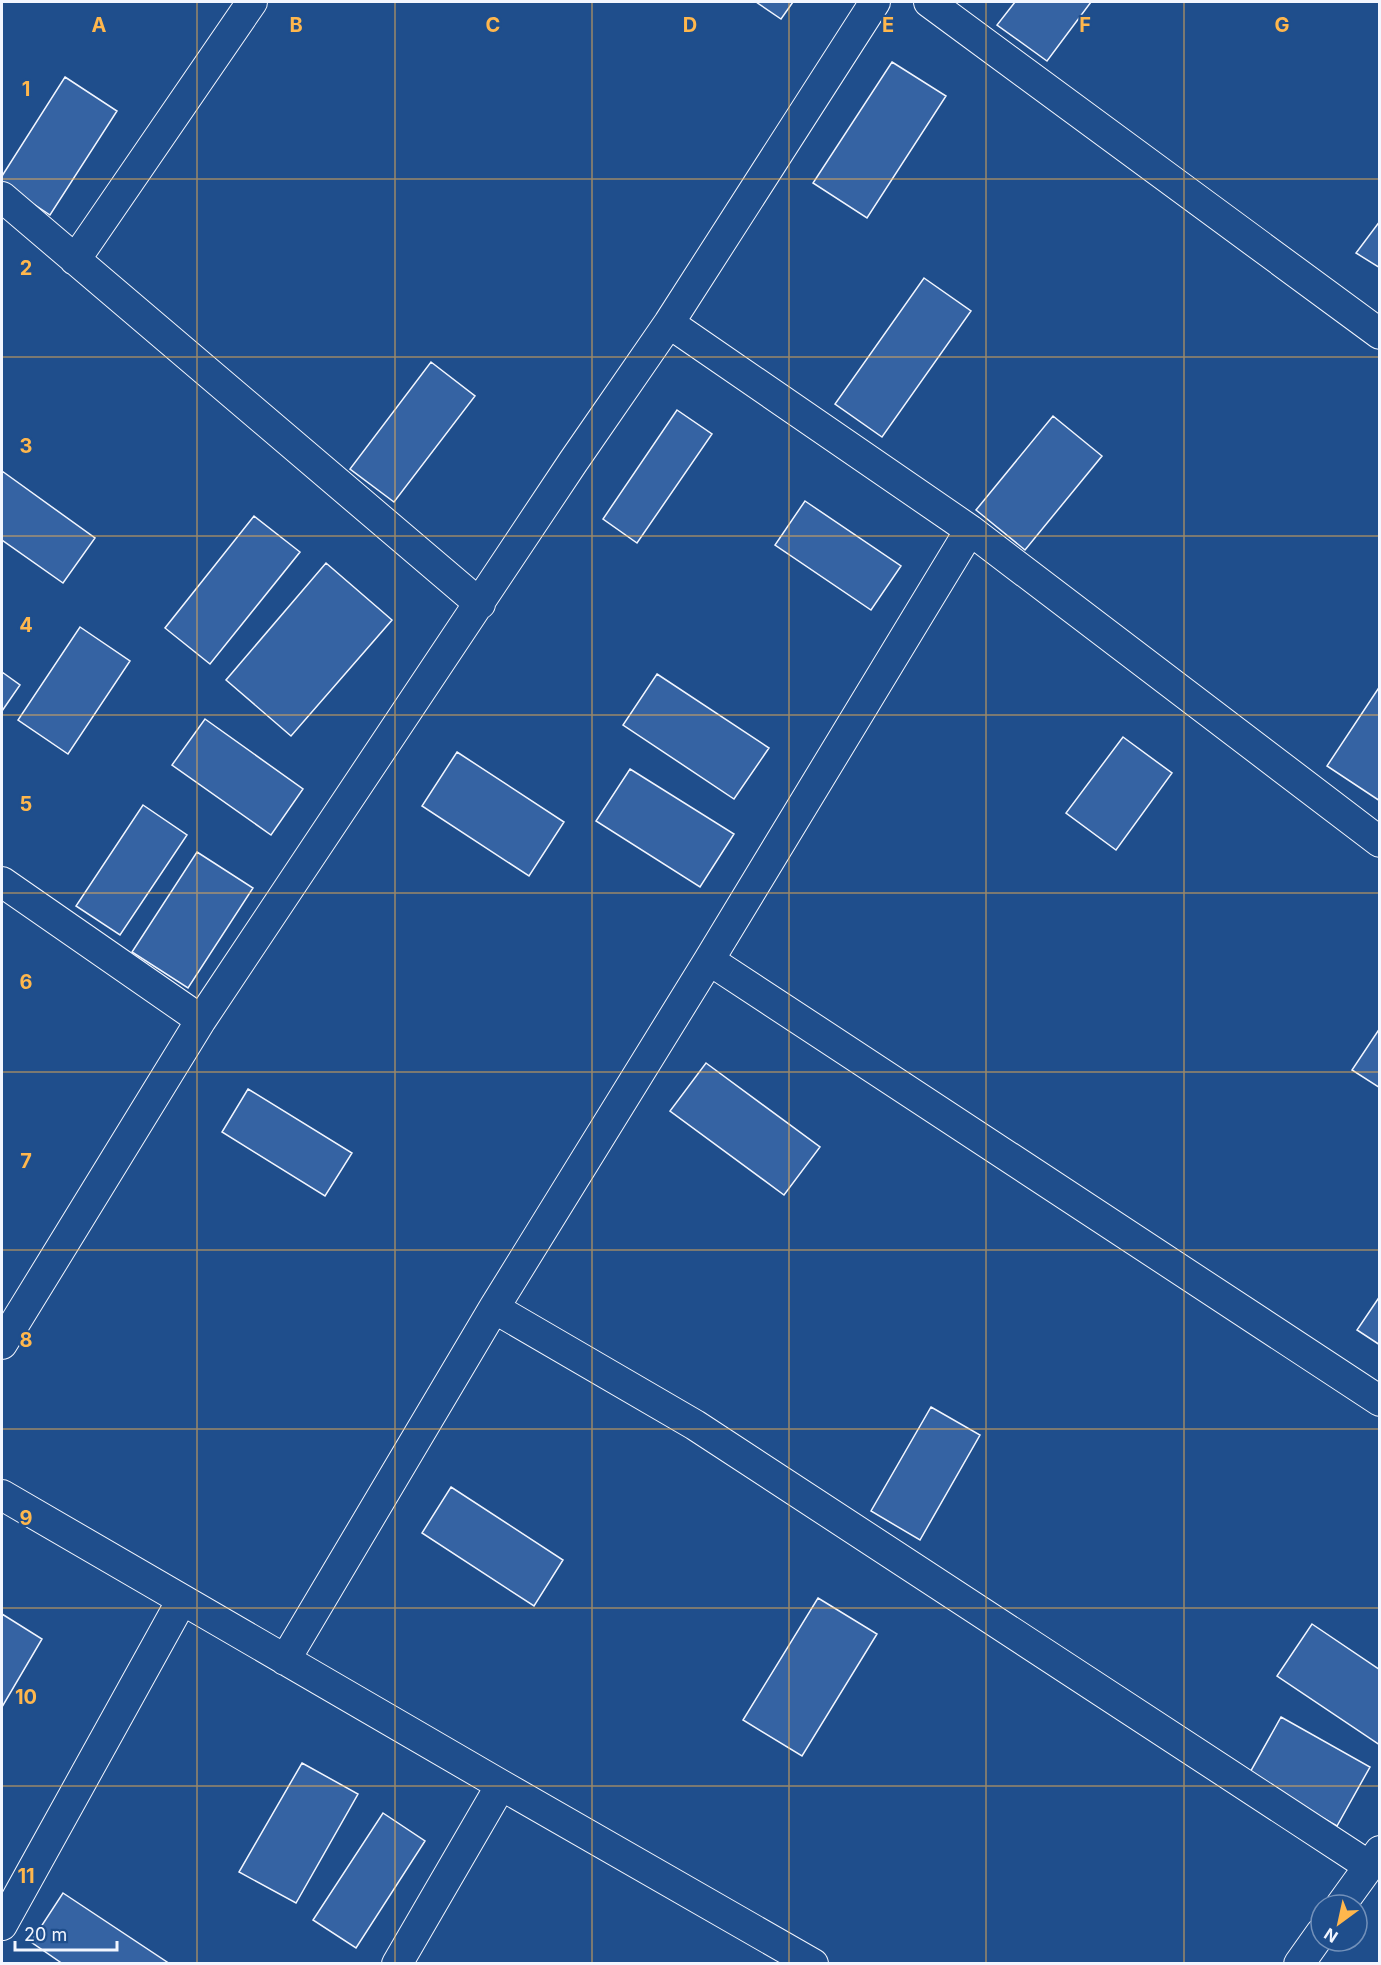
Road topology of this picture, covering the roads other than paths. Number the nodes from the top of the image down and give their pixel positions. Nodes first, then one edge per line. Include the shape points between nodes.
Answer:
1 (252, 2) edge
2 (875, 2) edge
3 (928, 2) edge
4 (2, 197) edge
5 (75, 260) junction
6 (669, 323) junction
7 (1380, 333) edge
8 (970, 530) junction
9 (480, 604) junction
10 (1380, 842) edge
11 (2, 882) edge
12 (709, 960) junction
13 (201, 1020) junction
14 (494, 1308) junction
15 (2, 1344) edge
16 (1380, 1401) edge
17 (2, 1495) edge
18 (182, 1600) junction
19 (285, 1660) junction
20 (501, 1785) junction
21 (1374, 1858) edge
22 (1349, 1893) edge
23 (2, 1925) edge
24 (1309, 1950) edge
25 (397, 1964) edge
26 (813, 1964) edge
27 (1299, 1964) edge

1 - 5 street
2 - 6 street
3 - 7 street
4 - 5 street
5 - 9 street
6 - 8 street
6 - 9 street
8 - 10 street
8 - 12 street
9 - 13 street
11 - 13 street
12 - 14 street
12 - 16 street
13 - 15 street
14 - 19 street
14 - 21 street via 695,1425
17 - 18 street
18 - 19 street
18 - 23 street
19 - 20 street
20 - 25 street
20 - 26 street
21 - 22 street
24 - 27 street

